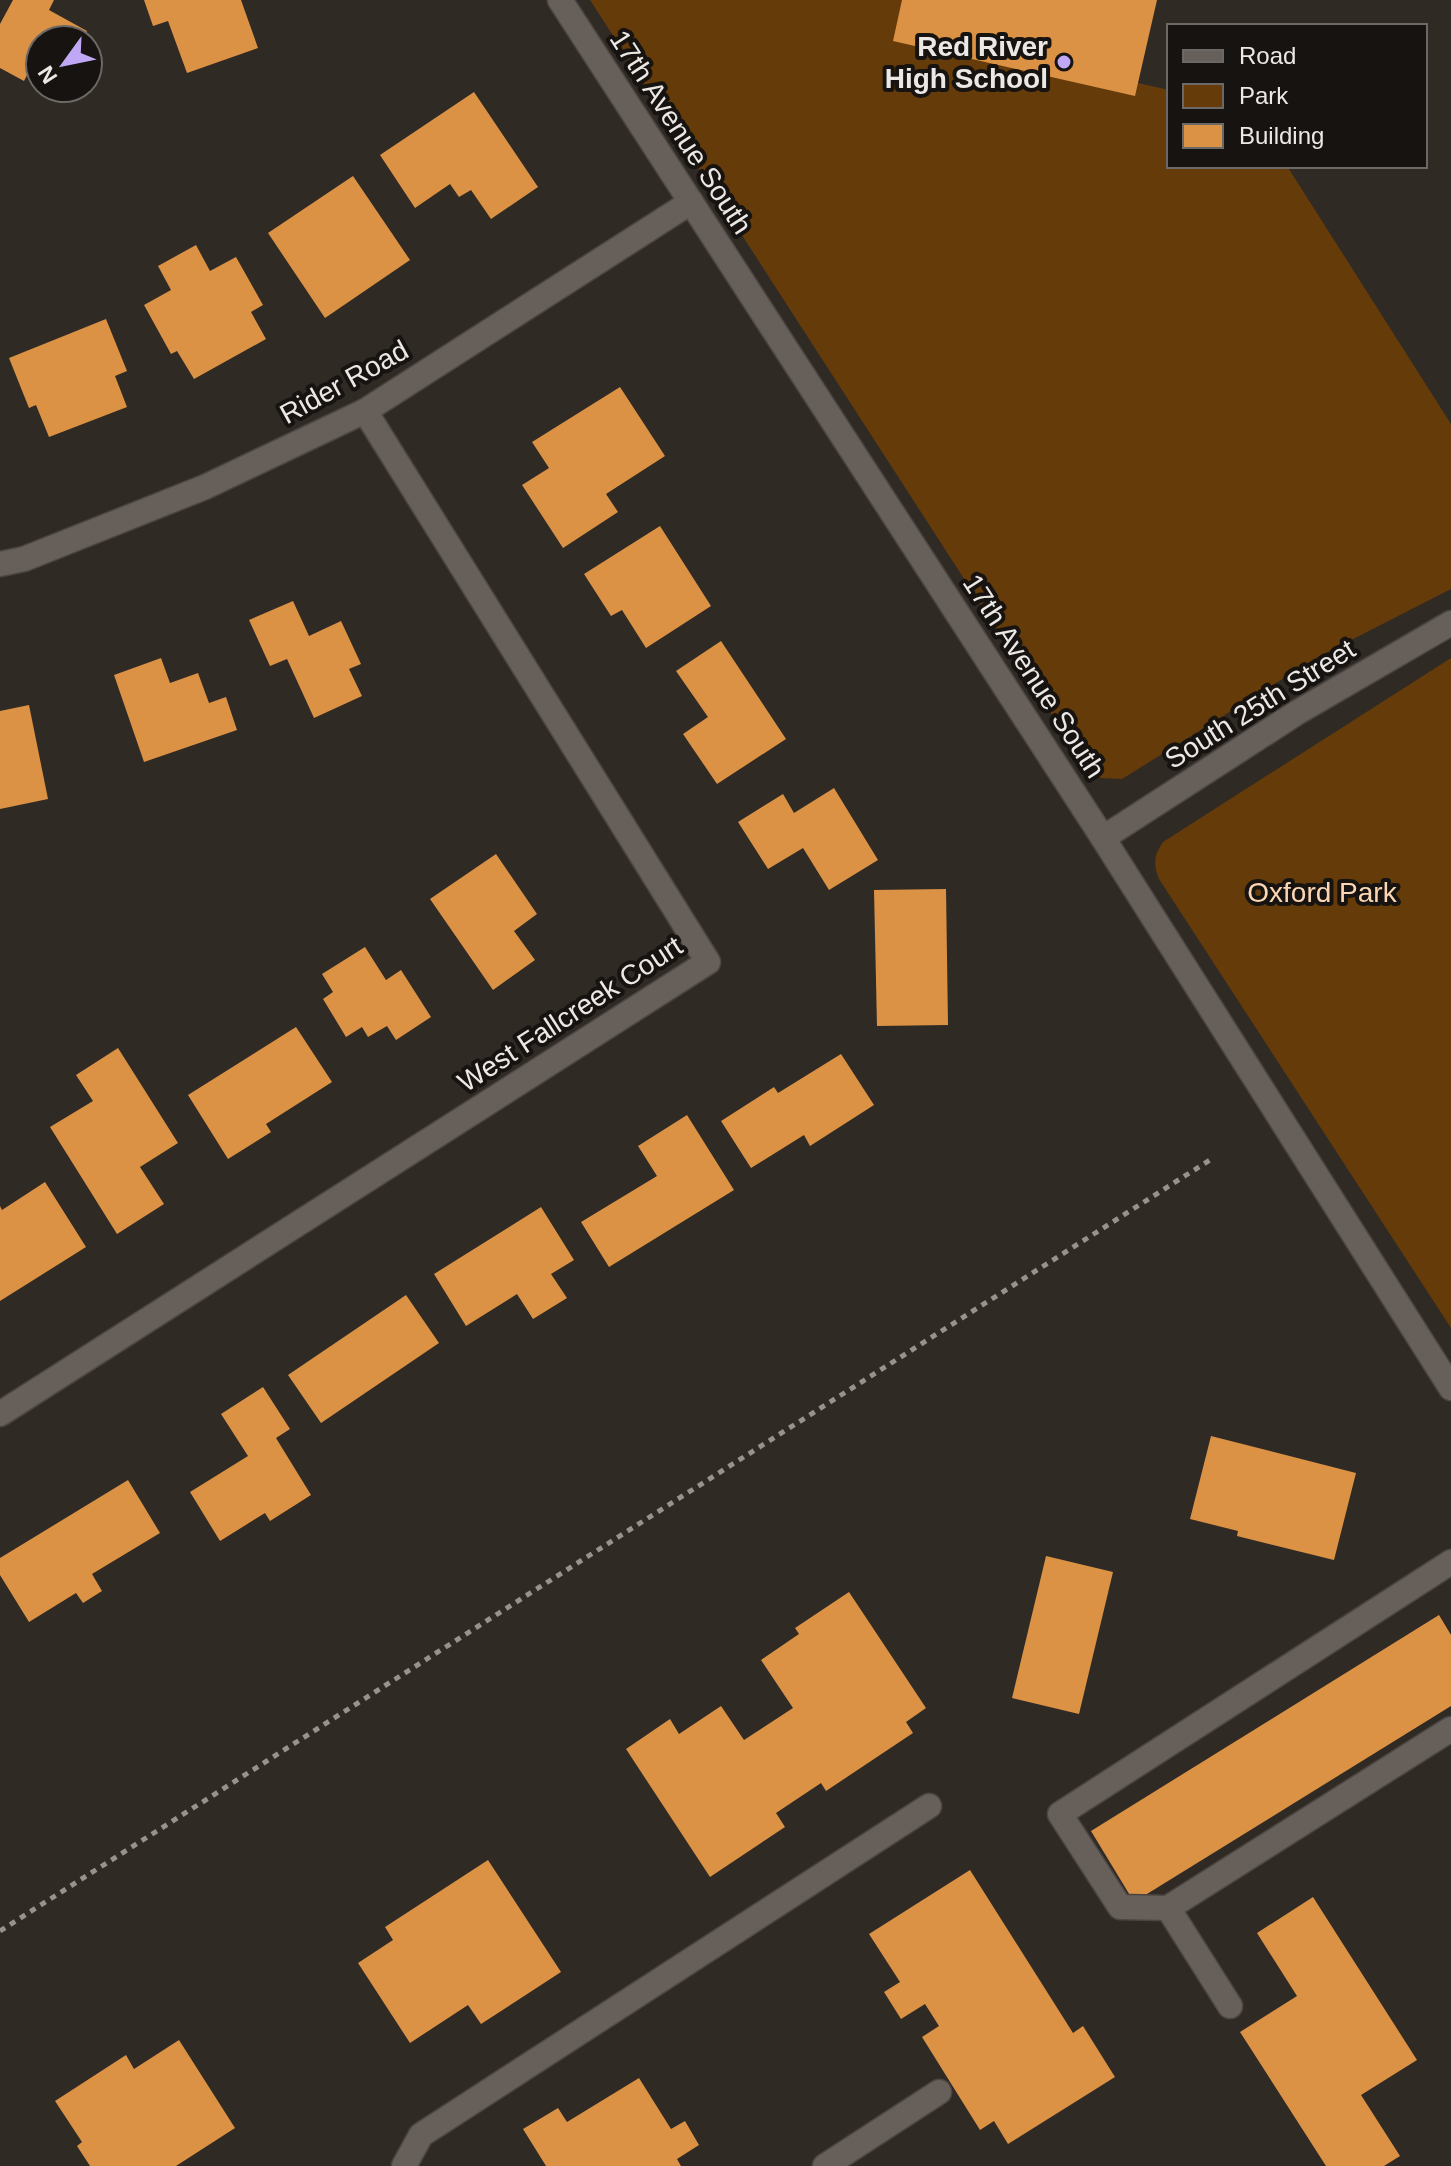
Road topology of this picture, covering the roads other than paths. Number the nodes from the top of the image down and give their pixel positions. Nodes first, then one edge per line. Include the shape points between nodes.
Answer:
1 (560, 0) edge
2 (691, 202) junction
3 (365, 411) junction
4 (0, 564) edge
5 (1451, 623) edge
6 (1103, 838) junction
7 (1451, 1388) edge
8 (0, 1414) edge
9 (1451, 1562) edge
10 (1451, 1729) edge
11 (929, 1806) dead end
12 (1168, 1908) junction
13 (1230, 2006) dead end
14 (939, 2092) dead end
15 (404, 2166) edge
16 (825, 2166) edge

1 - 2 street, 17th Avenue South
2 - 3 street, Rider Road
2 - 6 street, 17th Avenue South
3 - 4 street, Rider Road via 205,487
3 - 8 street, West Fallcreek Court via 708,962
5 - 6 street, South 25th Street via 1298,712
6 - 7 street, 17th Avenue South
9 - 12 street via 1060,1814 1120,1907
10 - 12 street
11 - 15 street via 421,2135
12 - 13 street
14 - 16 street

